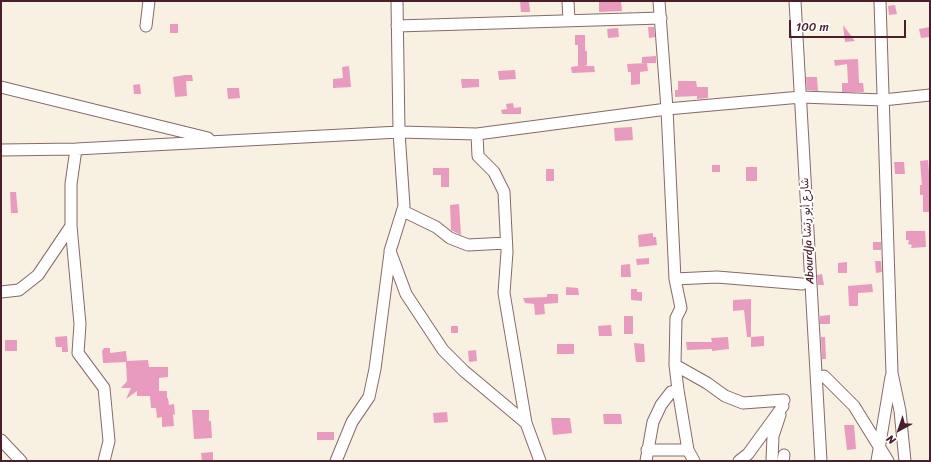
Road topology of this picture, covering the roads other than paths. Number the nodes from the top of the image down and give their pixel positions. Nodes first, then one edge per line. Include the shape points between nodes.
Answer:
1 (149, 1) edge
2 (397, 1) edge
3 (568, 1) edge
4 (659, 1) edge
5 (795, 1) edge
6 (880, 1) edge
7 (661, 18) junction
8 (569, 21) junction
9 (146, 26) dead end
10 (397, 26) junction
11 (1, 87) edge
12 (930, 95) edge
13 (801, 97) junction
14 (883, 100) junction
15 (667, 109) junction
16 (399, 132) junction
17 (477, 134) junction
18 (220, 141) junction
19 (76, 149) junction
20 (1, 150) edge
21 (403, 211) junction
22 (71, 226) junction
23 (506, 243) junction
24 (390, 251) junction
25 (675, 279) junction
26 (802, 284) dead end
27 (1, 292) edge
28 (675, 365) junction
29 (892, 373) junction
30 (824, 376) dead end
31 (678, 390) junction
32 (784, 400) dead end
33 (526, 423) junction
34 (1, 440) edge
35 (879, 446) junction
36 (688, 450) junction
37 (647, 456) edge
38 (21, 461) edge
39 (104, 461) edge
40 (336, 461) edge
41 (540, 461) edge
42 (694, 461) edge
43 (739, 461) edge
44 (772, 461) edge
45 (821, 461) edge
46 (877, 461) edge
47 (888, 461) edge
48 (905, 461) edge

1 - 9 street
2 - 10 street
3 - 8 street
4 - 7 street
5 - 13 street, Abourdja شارع أبو رتشا
6 - 14 street
7 - 8 street
7 - 15 street
8 - 10 street
10 - 16 street
11 - 18 street
12 - 14 street
13 - 14 street
13 - 15 street
13 - 45 street, Abourdja شارع أبو رتشا
14 - 29 street
15 - 17 street
15 - 25 street
16 - 17 street
16 - 18 street
16 - 21 street
17 - 23 street via 478,156 494,172 504,192
18 - 19 street
19 - 20 street
19 - 22 street via 71,184
21 - 23 street via 436,227 450,238 468,245
21 - 24 street
22 - 27 street via 38,275 19,290
22 - 39 street via 80,324 78,353 104,388 109,441
23 - 33 street via 504,293
24 - 33 street via 406,294 443,350
24 - 40 street via 369,397 352,422
25 - 26 street via 717,277
25 - 28 street via 682,308 676,318
28 - 31 street
28 - 32 street via 725,396 743,402
29 - 35 street
29 - 48 street via 900,411
30 - 35 street via 854,406
31 - 36 street
31 - 37 street via 671,392 653,422
33 - 41 street
34 - 38 street
35 - 46 street
35 - 47 street
36 - 37 street
36 - 42 street
43 - 44 street via 748,454 783,406 773,436

